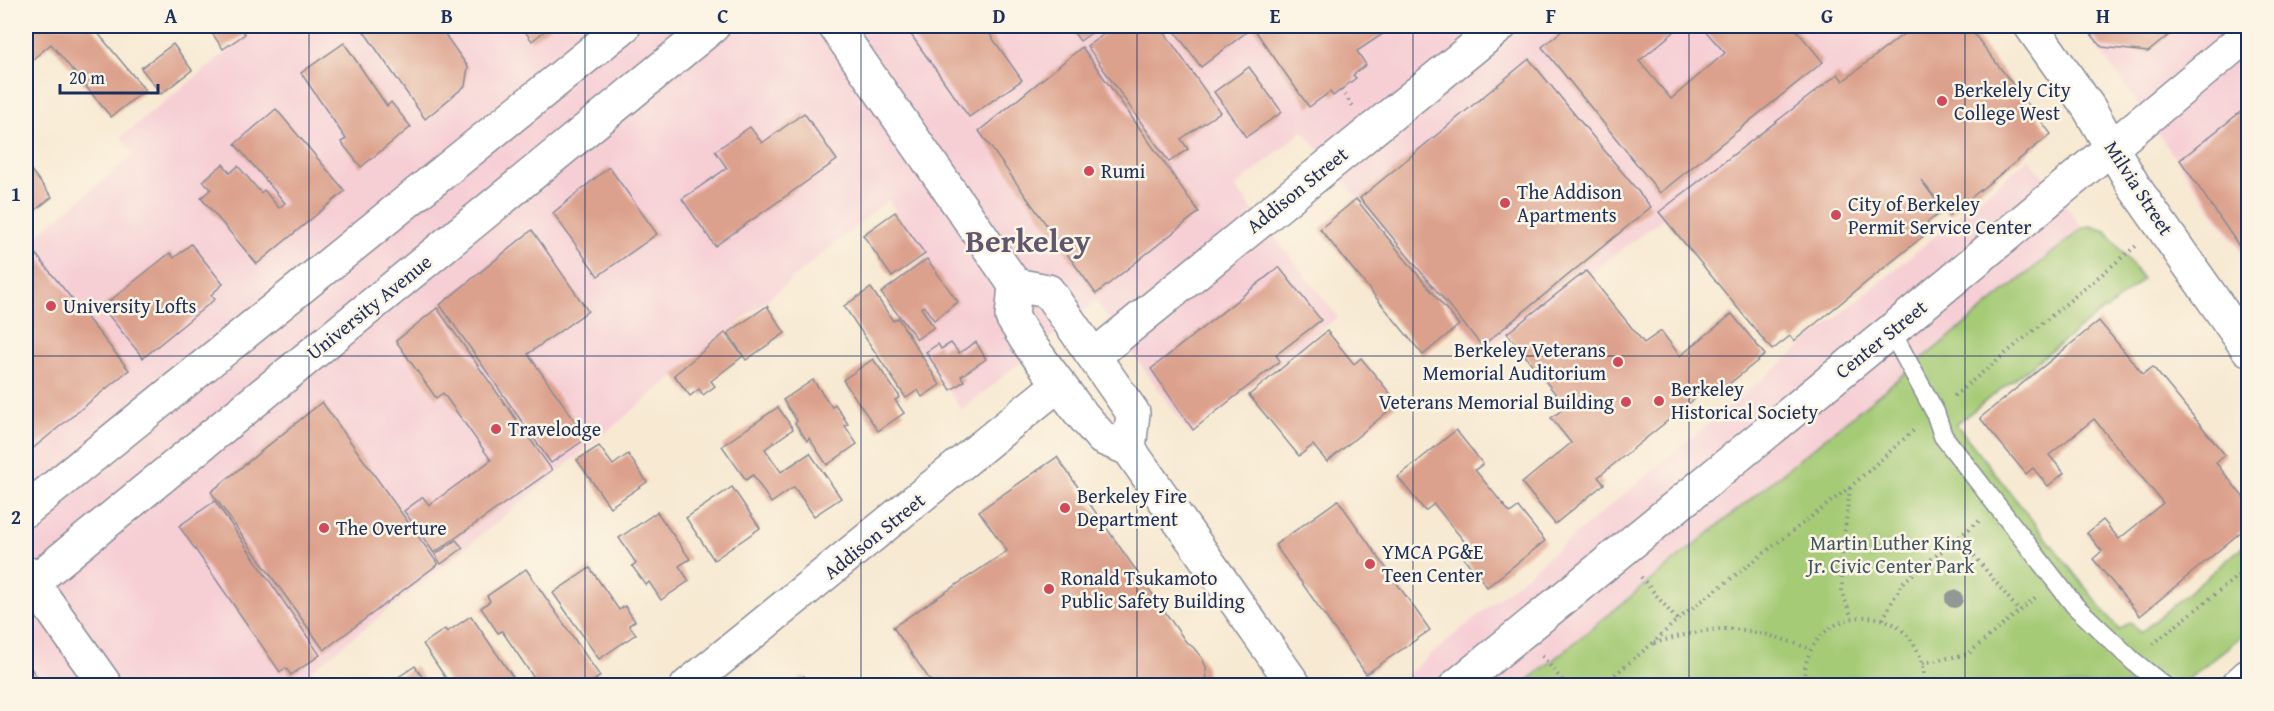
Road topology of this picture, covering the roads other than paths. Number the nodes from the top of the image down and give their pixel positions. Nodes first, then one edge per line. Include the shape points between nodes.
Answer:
1 (624, 26) edge
2 (713, 26) edge
3 (835, 26) edge
4 (1500, 26) edge
5 (2031, 26) edge
6 (2248, 34) edge
7 (2112, 148) junction
8 (1015, 285) junction
9 (1891, 331) junction
10 (2248, 349) edge
11 (1094, 356) junction
12 (1059, 384) junction
13 (1129, 449) junction
14 (26, 510) edge
15 (28, 581) edge
16 (2248, 676) edge
17 (694, 683) edge
18 (106, 686) edge
19 (1295, 686) edge
20 (1456, 686) edge
21 (2164, 686) edge
22 (2237, 686) edge

1 - 14 street
2 - 15 street, University Avenue
3 - 8 street
4 - 11 street, Addison Street
5 - 7 street, Milvia Street
6 - 7 street, Center Street
7 - 9 street, Center Street
7 - 10 street, Milvia Street via 2135,188
8 - 11 street via 1048,291
8 - 12 street via 1012,317
9 - 20 street, Center Street
9 - 21 lane via 1935,412 1943,435 1998,507 2075,606
11 - 13 street via 1132,413
12 - 13 street via 1102,438
12 - 17 street, Addison Street
13 - 19 street
15 - 18 street
16 - 22 street

